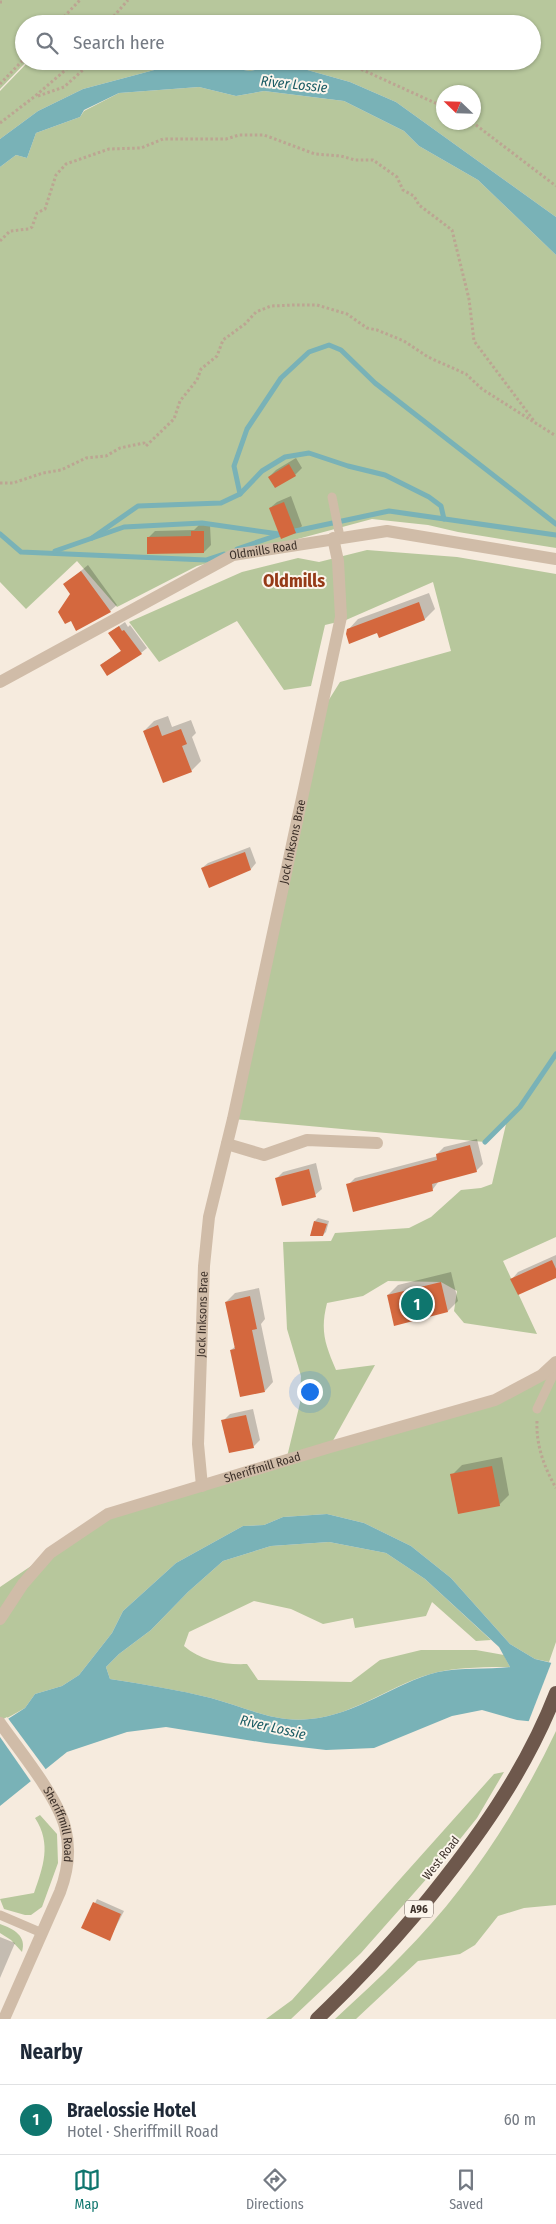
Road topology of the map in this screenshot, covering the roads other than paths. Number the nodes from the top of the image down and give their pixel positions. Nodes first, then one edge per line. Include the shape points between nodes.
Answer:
1 (332, 497) dead end
2 (337, 535) junction
3 (556, 558) edge
4 (0, 682) edge
5 (378, 1143) dead end
6 (227, 1144) junction
7 (556, 1362) edge
8 (556, 1369) edge
9 (537, 1408) road end
10 (202, 1486) junction
11 (0, 1619) edge
12 (556, 1693) edge
13 (0, 1723) edge
14 (0, 1915) edge
15 (42, 1933) junction
16 (4, 2019) edge
17 (317, 2019) edge

1 - 2 lane
2 - 3 street, Oldmills Road via 387,531
2 - 4 street, Oldmills Road via 233,555
2 - 6 street, Jock Inksons Brae via 341,617
5 - 6 street via 307,1140 264,1155
6 - 10 street, Jock Inksons Brae via 209,1217 204,1266 198,1444
7 - 10 street, Sheriffmill Road via 542,1375 496,1400
8 - 9 lane
10 - 11 street, Sheriffmill Road via 108,1514 50,1553 23,1584
12 - 17 highway, West Road / A96 via 509,1789 459,1862 377,1960
13 - 15 street, Sheriffmill Road via 40,1779 65,1827 68,1858 64,1881
14 - 15 lane
15 - 16 street, Sheriffmill Road

